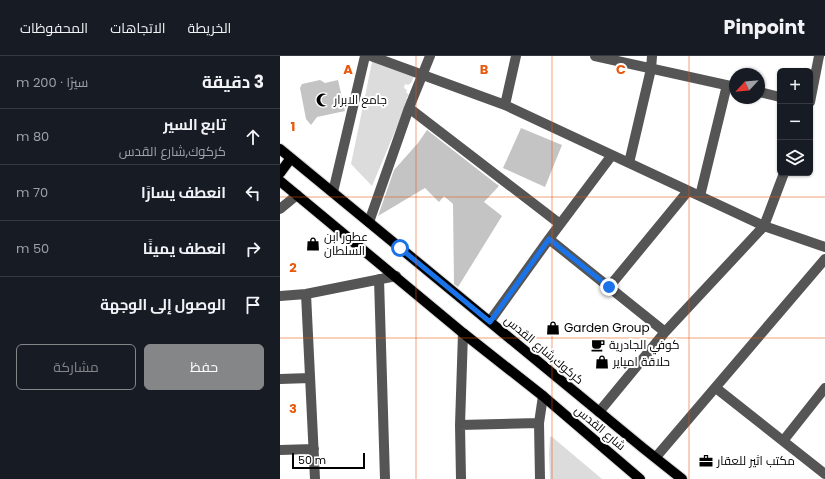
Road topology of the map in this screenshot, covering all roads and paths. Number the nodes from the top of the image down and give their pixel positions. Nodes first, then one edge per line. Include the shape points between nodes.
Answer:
1 (365, 56) edge
2 (371, 56) edge
3 (430, 56) edge
4 (516, 56) edge
5 (595, 56) edge
6 (652, 56) edge
7 (819, 56) edge
8 (651, 69) junction
9 (422, 75) junction
10 (729, 86) edge
11 (813, 87) edge
12 (729, 93) edge
13 (765, 93) edge
14 (777, 96) edge
15 (505, 105) junction
16 (409, 108) junction
17 (280, 149) edge
18 (612, 155) junction
19 (291, 158) junction
20 (629, 163) junction
21 (280, 173) edge
22 (783, 176) edge
23 (280, 181) edge
24 (688, 191) junction
25 (333, 192) junction
26 (297, 195) junction
27 (700, 196) junction
28 (280, 209) edge
29 (368, 222) junction
30 (560, 224) junction
31 (764, 226) junction
32 (549, 239) junction
33 (825, 246) edge
34 (825, 259) edge
35 (396, 276) junction
36 (379, 279) junction
37 (609, 287) junction
38 (306, 294) junction
39 (280, 296) edge
40 (490, 322) junction
41 (665, 332) junction
42 (463, 333) junction
43 (310, 378) junction
44 (280, 379) edge
45 (716, 388) junction
46 (825, 388) edge
47 (543, 396) junction
48 (599, 412) junction
49 (539, 423) junction
50 (460, 425) junction
51 (783, 441) junction
52 (644, 448) joint
53 (314, 449) junction
54 (280, 450) edge
55 (656, 458) junction
56 (825, 474) edge
57 (315, 479) edge
58 (385, 479) edge
59 (461, 479) edge
60 (540, 479) edge
61 (640, 479) edge
62 (682, 479) edge

1 - 25 street
2 - 9 street
3 - 9 street
4 - 15 street
5 - 8 street
6 - 8 street
7 - 11 street
8 - 10 street
8 - 20 street
9 - 15 street
9 - 16 street
12 - 27 street
13 - 14 street
15 - 18 street
16 - 29 street
16 - 30 street
17 - 19 main road, كركوك,شارع القدس
18 - 20 street
18 - 30 street
19 - 21 main road
19 - 25 main road, كركوك,شارع القدس
20 - 24 street
22 - 31 street
23 - 26 main road
24 - 27 street
24 - 37 street
25 - 29 main road, كركوك,شارع القدس
26 - 28 street
26 - 35 main road
27 - 31 street
29 - 40 main road, كركوك,شارع القدس
30 - 32 street
31 - 33 street
31 - 41 street
32 - 37 street
32 - 40 street
34 - 45 street
35 - 36 street
35 - 42 main road
36 - 38 street
36 - 58 street
37 - 41 street
38 - 39 street
38 - 43 street
40 - 48 main road, كركوك,شارع القدس
41 - 48 street
42 - 47 main road
42 - 50 street
43 - 44 street
43 - 53 street
45 - 51 street
45 - 55 street
46 - 51 street
47 - 49 street
47 - 61 main road, شارع القدس
48 - 52 main road, كركوك,شارع القدس
49 - 50 street
49 - 60 street
50 - 59 street
51 - 56 street
52 - 55 main road, شارع القدس
53 - 54 street
53 - 57 street
55 - 62 main road, شارع القدس

